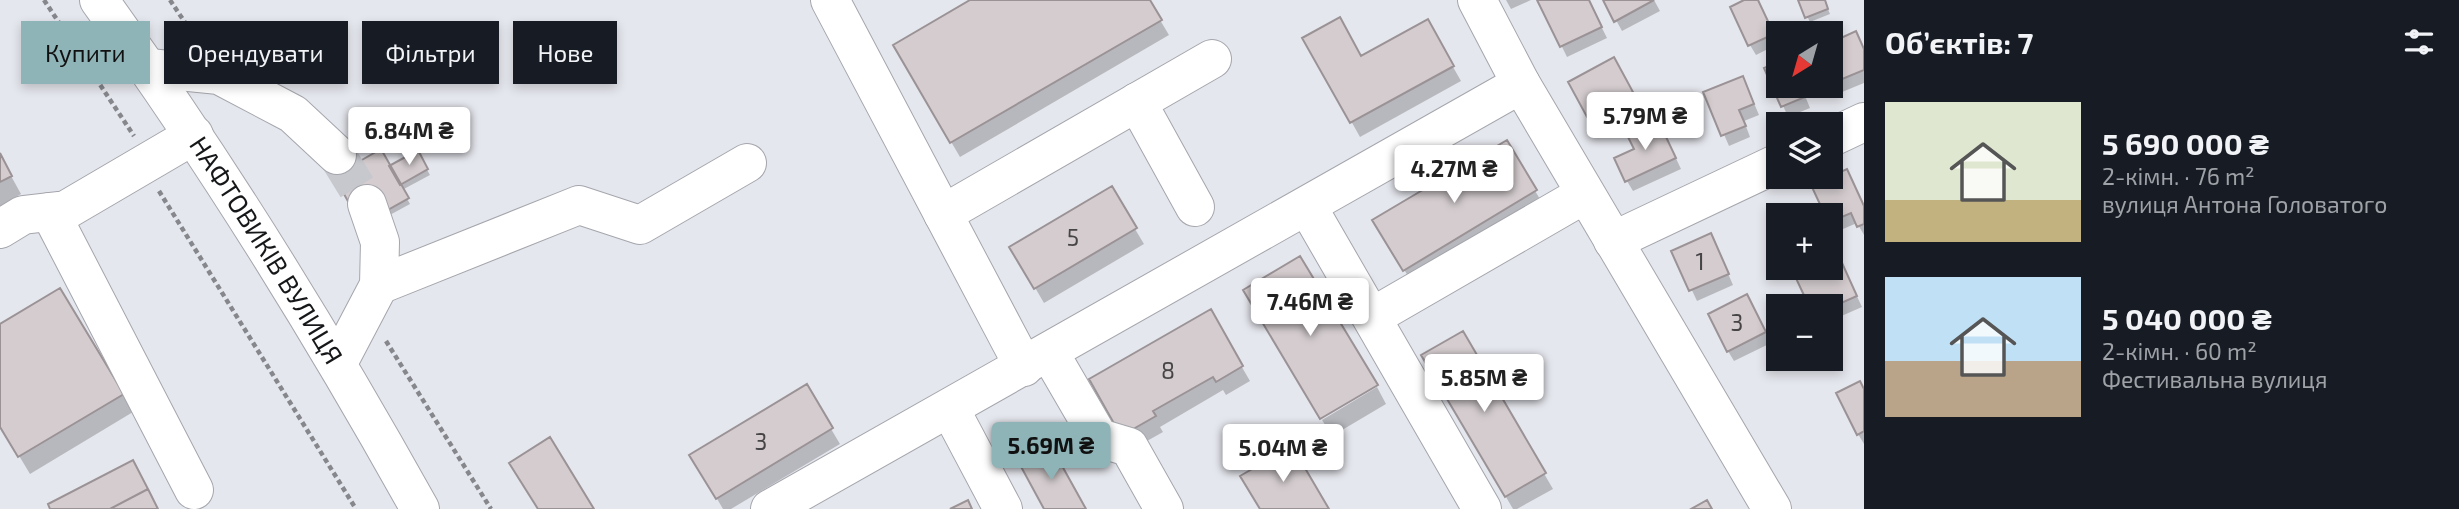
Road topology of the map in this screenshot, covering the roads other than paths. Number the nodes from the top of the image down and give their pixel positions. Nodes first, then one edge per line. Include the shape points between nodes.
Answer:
1 (99, 0) edge
2 (831, 0) edge
3 (1477, 0) edge
4 (114, 21) edge
5 (1212, 59) dead end
6 (150, 68) edge
7 (150, 69) edge
8 (1521, 84) junction
9 (1138, 102) junction
10 (1864, 122) edge
11 (1843, 132) edge
12 (194, 135) junction
13 (337, 155) tunnel mouth
14 (747, 163) dead end
15 (1766, 169) edge
16 (1585, 194) junction
17 (367, 204) tunnel mouth
18 (1307, 206) junction
19 (1195, 207) dead end
20 (50, 212) junction
21 (943, 214) junction
22 (0, 229) edge
23 (1613, 242) junction
24 (372, 297) junction
25 (1371, 317) junction
26 (1036, 359) junction
27 (338, 363) junction
28 (950, 409) junction
29 (194, 491) dead end
30 (813, 499) edge
31 (420, 509) edge
32 (770, 509) edge
33 (1003, 509) edge
34 (1164, 509) edge
35 (1482, 509) edge
36 (1772, 509) edge

1 - 4 street, НАФТОВИКІВ ВУЛИЦЯ
2 - 21 street
3 - 8 street
5 - 9 street
6 - 13 street via 219,75 293,114
7 - 12 street, НАФТОВИКІВ ВУЛИЦЯ
8 - 16 street
8 - 18 street
9 - 19 street
9 - 21 street
10 - 11 street
12 - 20 street via 66,211
12 - 27 street, НАФТОВИКІВ ВУЛИЦЯ
14 - 24 street via 640,225 579,205
15 - 23 street
16 - 23 street
16 - 25 street
17 - 24 street via 380,242
18 - 25 street
18 - 26 street
20 - 22 street via 23,215
20 - 29 street
21 - 26 street
23 - 36 street
24 - 27 street
25 - 35 street
26 - 28 street
26 - 34 street via 1099,438 1129,447
27 - 31 street, НАФТОВИКІВ ВУЛИЦЯ
28 - 30 street
28 - 33 street
30 - 32 street

